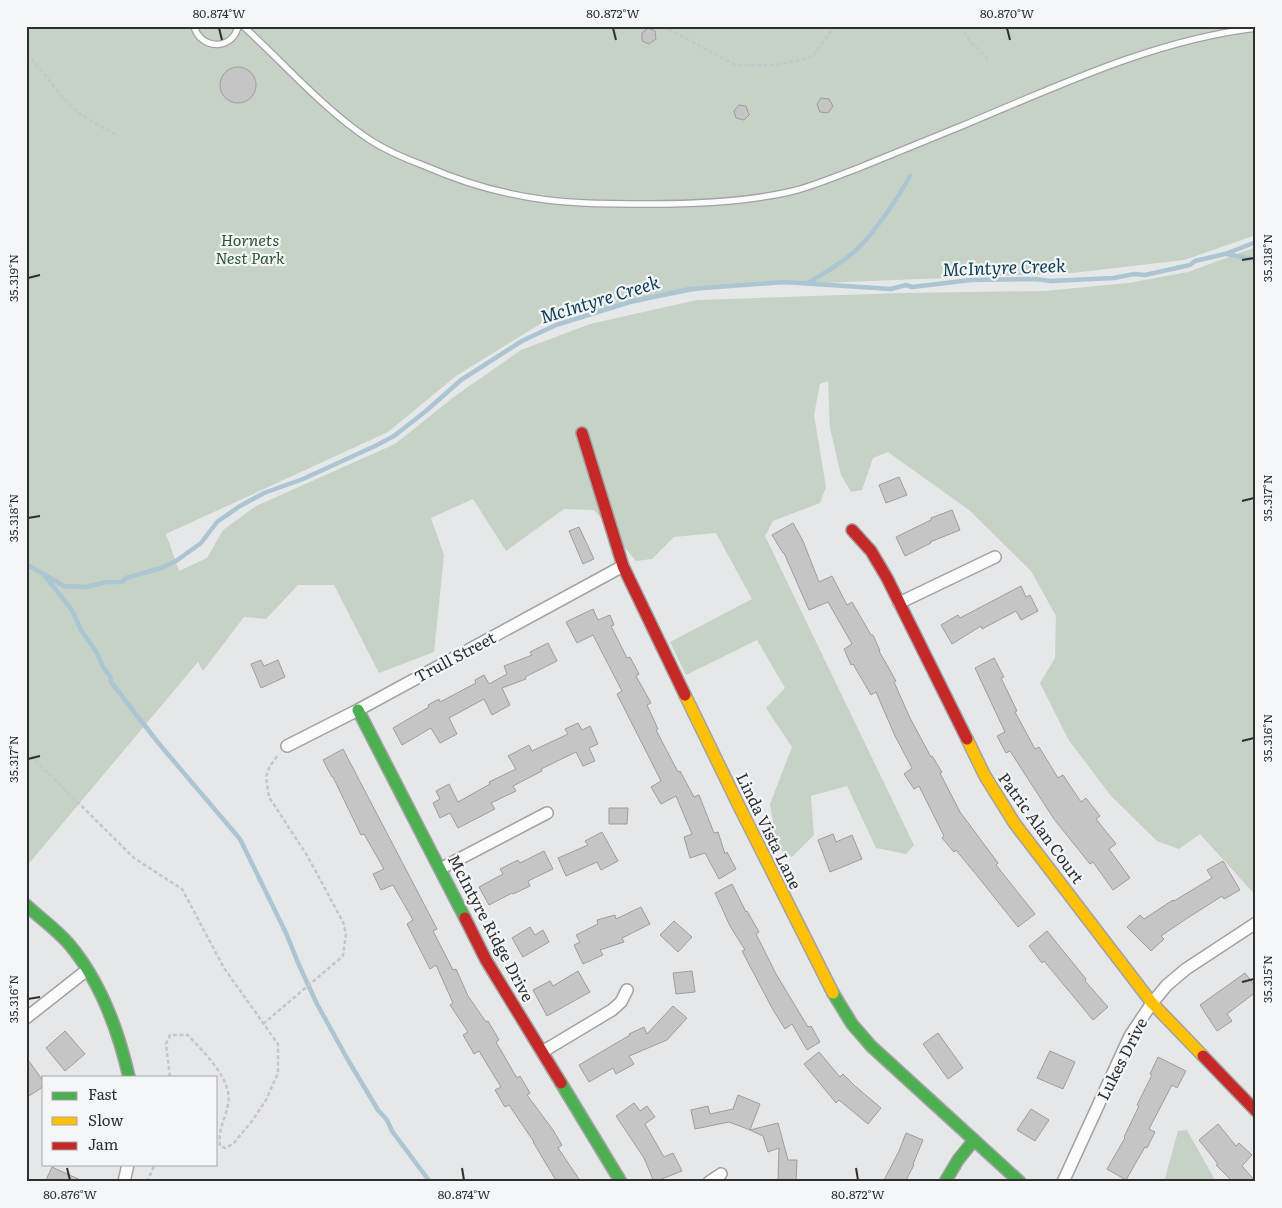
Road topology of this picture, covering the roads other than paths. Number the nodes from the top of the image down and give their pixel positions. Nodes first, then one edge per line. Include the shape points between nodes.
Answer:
1 (194, 26) edge
2 (238, 26) edge
3 (242, 26) edge
4 (1256, 28) edge
5 (582, 433) dead end
6 (852, 530) dead end
7 (995, 557) dead end
8 (623, 566) junction
9 (899, 603) junction
10 (358, 710) junction
11 (287, 746) road end
12 (547, 813) dead end
13 (440, 869) junction
14 (26, 906) edge
15 (1256, 923) edge
16 (87, 970) junction
17 (627, 990) dead end
18 (1152, 1002) junction
19 (26, 1018) edge
20 (542, 1052) junction
21 (129, 1076) edge
22 (1256, 1111) edge
23 (974, 1140) junction
24 (128, 1166) edge
25 (722, 1174) dead end
26 (124, 1182) edge
27 (621, 1182) edge
28 (709, 1182) edge
29 (945, 1182) edge
30 (1020, 1182) edge
31 (1063, 1182) edge

1 - 2 lane via 203,41 216,45 229,41
3 - 4 lane via 338,116 372,141 404,158 478,186 524,197 583,204 711,202 789,192 914,146 1108,66 1183,42
5 - 8 street, Linda Vista Lane
6 - 9 street, Patric Alan Court via 871,550
7 - 9 street
8 - 10 street, Trull Street
8 - 23 street, Linda Vista Lane via 743,815 840,1006 871,1046
9 - 18 street, Patric Alan Court via 998,799
10 - 11 street, Trull Street
10 - 13 street, McIntyre Ridge Drive
12 - 13 street
13 - 20 street, McIntyre Ridge Drive via 486,960
14 - 16 street via 50,924
15 - 18 street, Lukes Drive via 1186,969
16 - 19 street
16 - 21 street via 115,1025
17 - 20 street via 612,1010
18 - 22 street, Patric Alan Court
18 - 31 street, Lukes Drive via 1130,1036
20 - 27 street, McIntyre Ridge Drive
23 - 29 street via 953,1166
23 - 30 street, Linda Vista Lane
24 - 26 street
25 - 28 street

